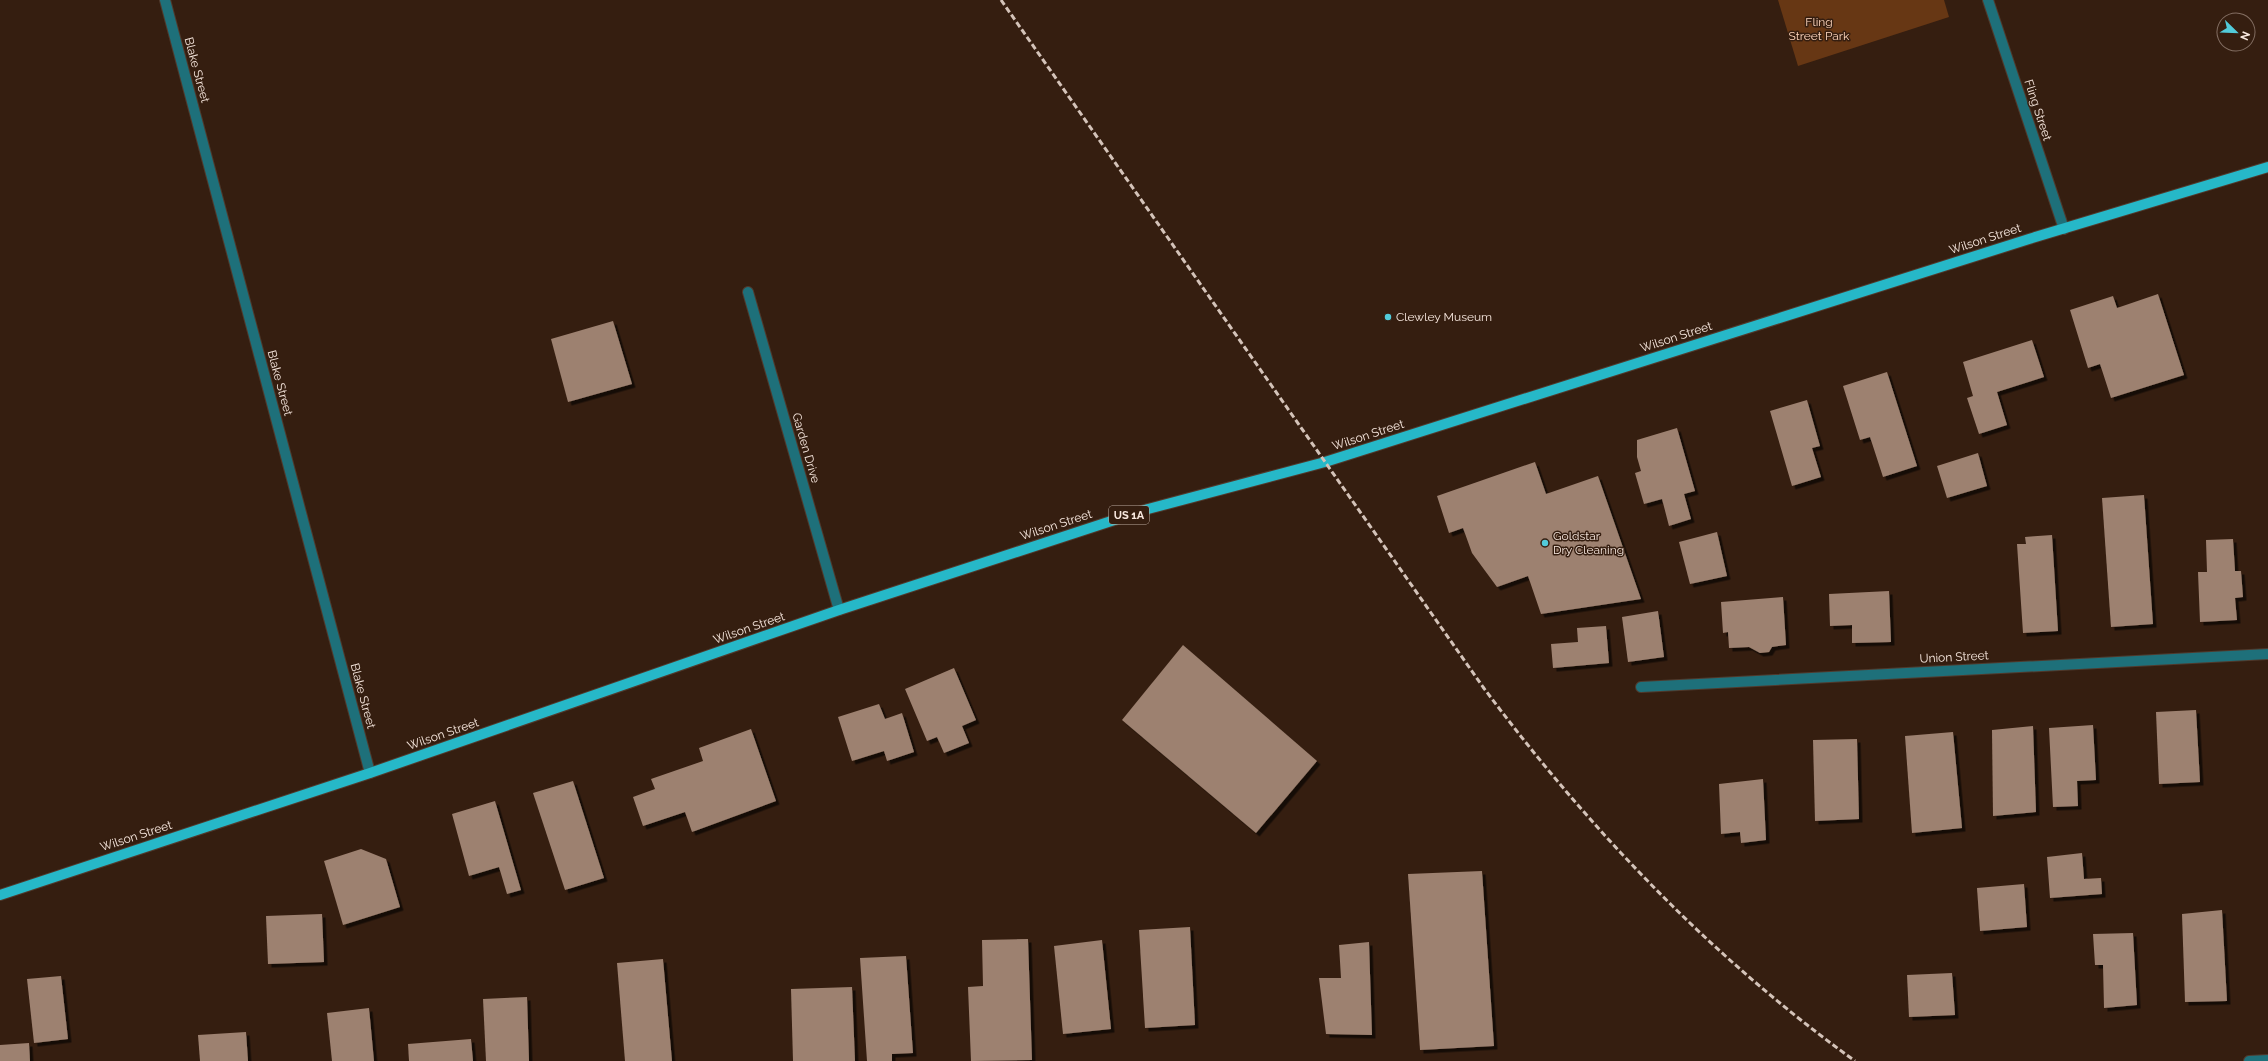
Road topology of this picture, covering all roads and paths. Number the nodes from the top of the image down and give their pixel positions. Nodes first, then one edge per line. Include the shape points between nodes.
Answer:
1 (165, 0) edge
2 (1988, 0) edge
3 (2268, 167) edge
4 (2064, 229) junction
5 (748, 292) dead end
6 (839, 610) junction
7 (2268, 654) edge
8 (1641, 687) dead end
9 (370, 772) junction
10 (0, 895) edge
11 (2268, 1060) edge
12 (2249, 1061) edge

1 - 9 street, Blake Street
2 - 4 street, Fling Street
3 - 4 main road, Wilson Street / US 1A
4 - 6 main road, Wilson Street / US 1A via 1325,462 1148,509
5 - 6 street, Garden Drive
6 - 9 main road, Wilson Street / US 1A
7 - 8 street, Union Street
9 - 10 main road, Wilson Street / US 1A
11 - 12 street

